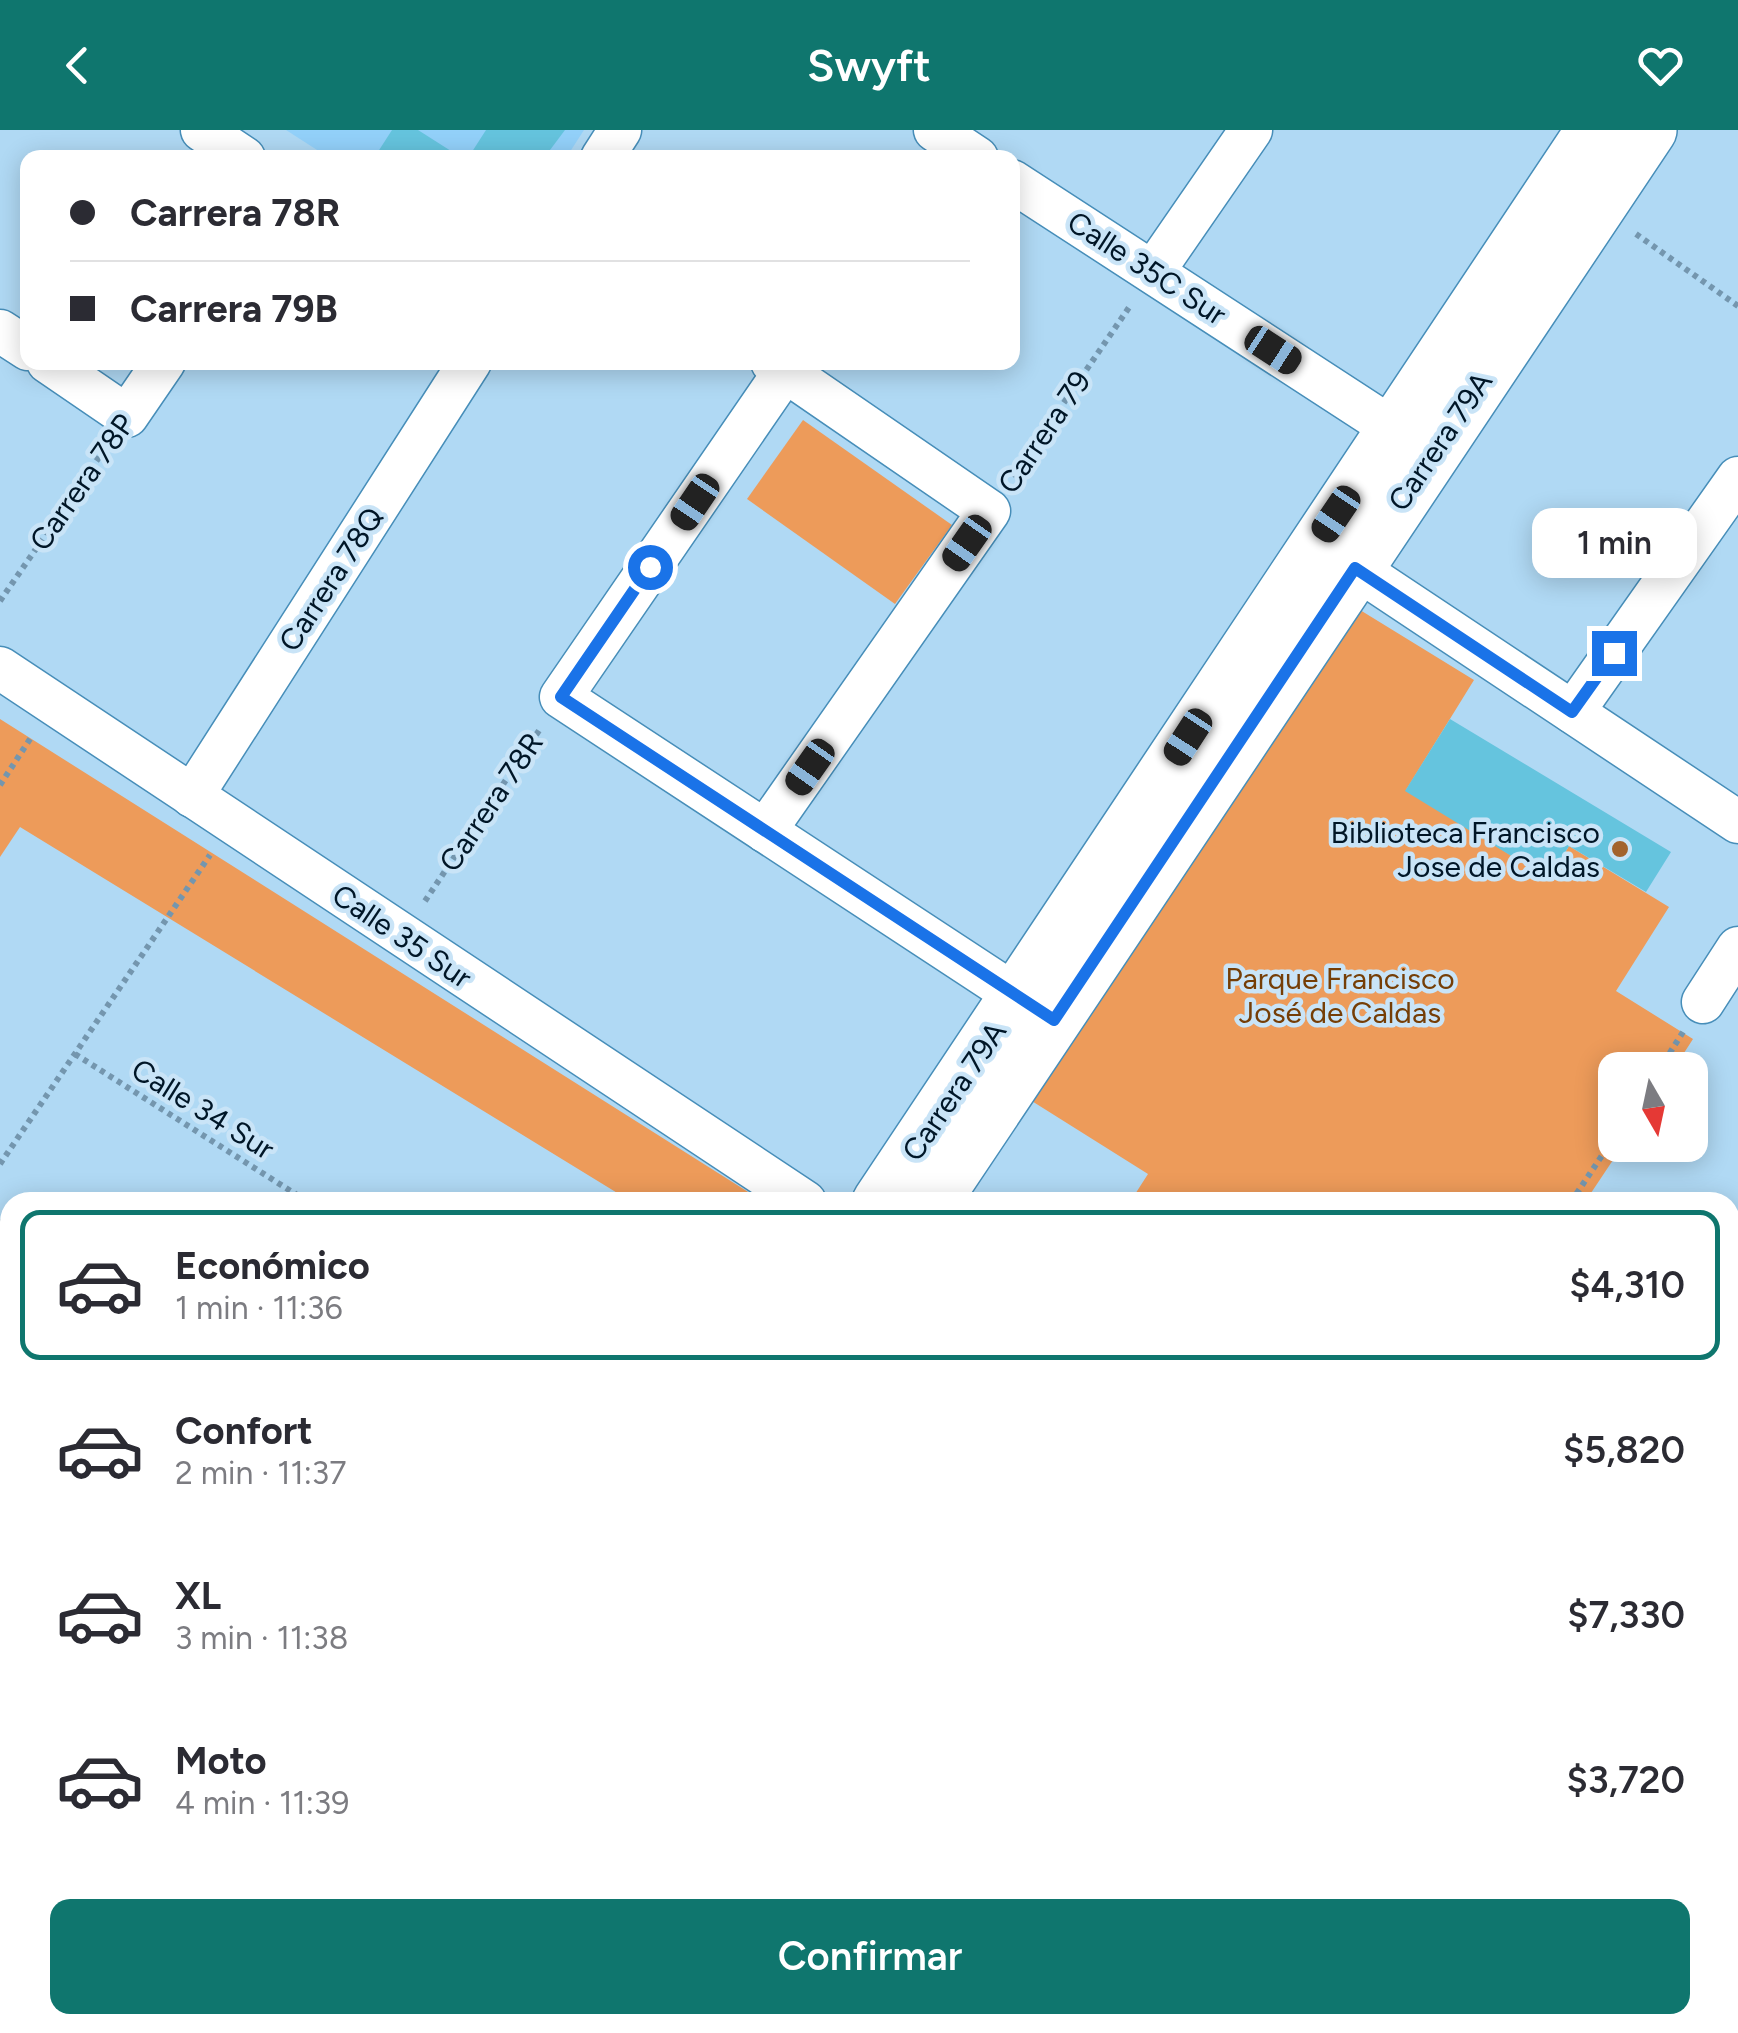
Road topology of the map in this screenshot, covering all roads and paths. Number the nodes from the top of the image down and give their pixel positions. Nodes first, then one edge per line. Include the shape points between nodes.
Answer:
1 (202, 130) edge
2 (935, 130) edge
3 (1251, 130) edge
4 (1594, 130) edge
5 (1650, 130) edge
6 (232, 150) edge
7 (965, 150) edge
8 (1020, 185) edge
9 (1596, 206) junction
10 (1153, 272) junction
11 (1738, 306) edge
12 (60, 370) edge
13 (159, 370) edge
14 (465, 370) edge
15 (777, 370) edge
16 (783, 370) edge
17 (127, 416) junction
18 (1412, 441) junction
19 (1738, 478) edge
20 (989, 511) junction
21 (1336, 555) junction
22 (0, 600) edge
23 (0, 668) edge
24 (561, 697) junction
25 (53, 704) junction
26 (1572, 712) junction
27 (0, 785) edge
28 (192, 796) junction
29 (232, 822) junction
30 (1738, 822) edge
31 (766, 831) junction
32 (402, 936) junction
33 (1738, 948) edge
34 (1703, 1002) dead end
35 (1036, 1008) junction
36 (75, 1054) junction
37 (1598, 1162) edge
38 (0, 1164) edge
39 (292, 1192) edge
40 (789, 1192) edge
41 (888, 1192) edge
42 (937, 1192) edge
43 (1578, 1192) edge

1 - 6 street
2 - 7 street
3 - 10 street
4 - 18 street, Carrera 79A
5 - 9 street, Carrera 79A
8 - 10 street, Calle 35C Sur
9 - 11 path
9 - 18 street, Carrera 79A
10 - 18 street, Calle 35C Sur
10 - 20 path, Carrera 79
12 - 17 street
13 - 17 street, Carrera 78P
14 - 28 street, Carrera 78Q
15 - 24 street
16 - 20 street
17 - 22 path, Carrera 78P
18 - 21 street, Carrera 79A
19 - 26 street
20 - 31 street, Carrera 79
21 - 26 street
21 - 35 street, Carrera 79A
23 - 25 street, Calle 35 Sur
24 - 31 street
24 - 32 path, Carrera 78R
25 - 27 path
25 - 28 street, Calle 35 Sur
26 - 30 street
28 - 29 street, Calle 35 Sur
29 - 32 street, Calle 35 Sur
29 - 36 path
31 - 35 street
32 - 40 street, Calle 35 Sur
33 - 34 street
35 - 41 street, Carrera 79A
35 - 42 street, Carrera 79A
36 - 38 path
36 - 39 path, Calle 34 Sur
37 - 43 path

